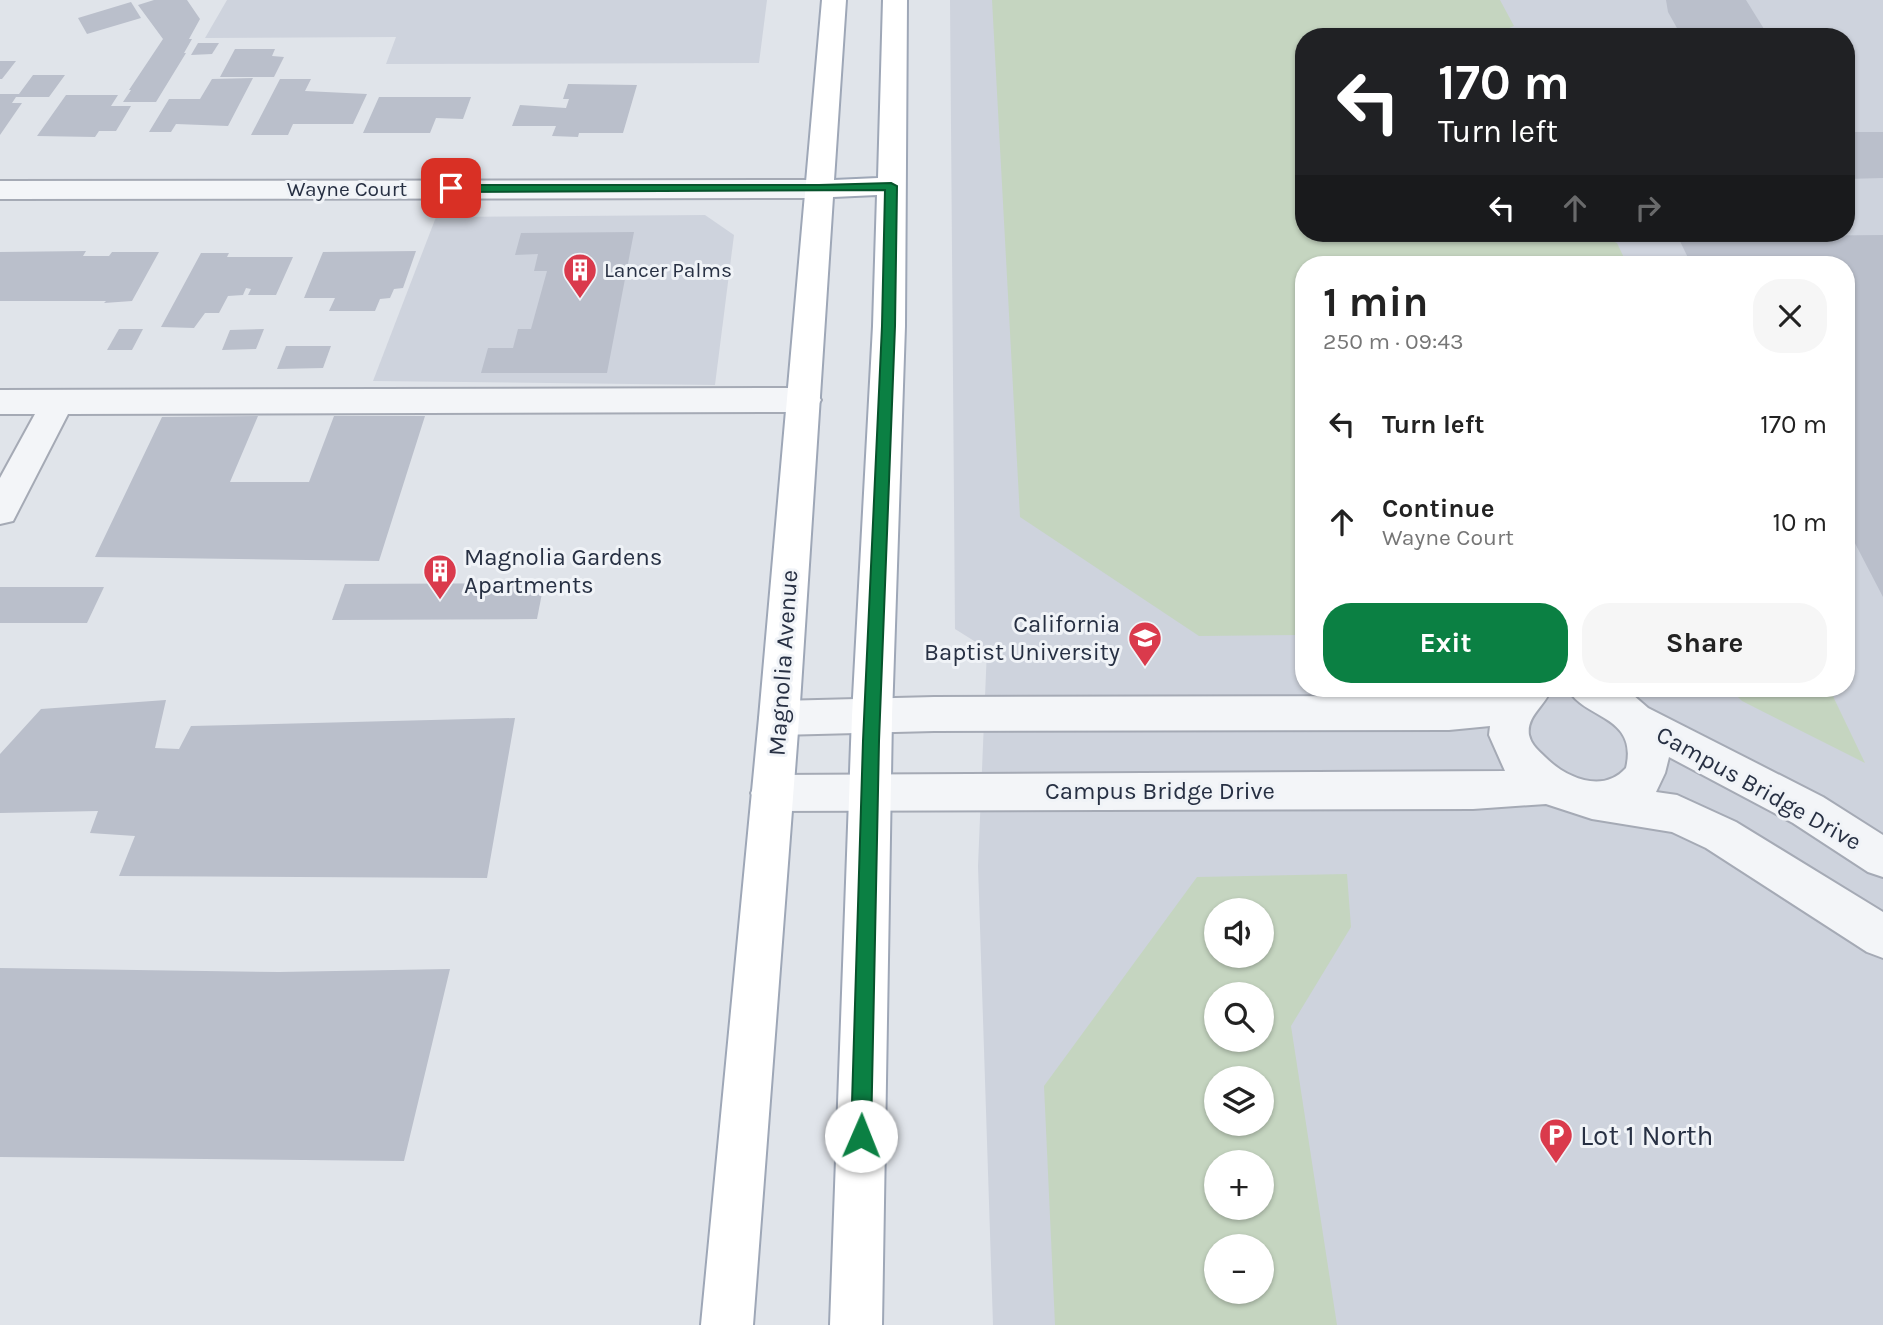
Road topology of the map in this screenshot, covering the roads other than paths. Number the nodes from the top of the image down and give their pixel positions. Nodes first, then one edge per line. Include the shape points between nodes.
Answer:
1 (834, 0) edge
2 (895, 0) edge
3 (891, 186) junction
4 (819, 189) junction
5 (0, 190) edge
6 (804, 400) junction
7 (0, 402) edge
8 (58, 402) junction
9 (0, 512) edge
10 (1517, 697) edge
11 (1523, 697) edge
12 (1605, 697) edge
13 (872, 716) junction
14 (779, 718) junction
15 (1635, 720) junction
16 (1548, 786) junction
17 (870, 792) junction
18 (772, 793) junction
19 (1595, 801) junction
20 (1883, 858) edge
21 (1883, 937) edge
22 (727, 1325) edge
23 (856, 1325) edge

1 - 4 main road, Magnolia Avenue
2 - 3 main road
3 - 4 main road
3 - 13 main road
4 - 5 street, Wayne Court
4 - 6 main road, Magnolia Avenue
6 - 8 street
6 - 14 main road, Magnolia Avenue
7 - 8 street
8 - 9 street
10 - 13 street, Campus Bridge Drive via 1488,710 1449,713
11 - 16 street, Campus Bridge Drive via 1510,714 1509,732 1529,771
12 - 15 street, Campus Bridge Drive
13 - 14 street, Campus Bridge Drive
13 - 17 main road
14 - 18 main road, Magnolia Avenue
15 - 19 street, Campus Bridge Drive via 1650,758 1646,775 1634,789
15 - 20 street, Campus Bridge Drive via 1797,804
16 - 17 street, Campus Bridge Drive via 1473,791
16 - 19 street, Campus Bridge Drive
17 - 18 street, Campus Bridge Drive
17 - 23 main road
18 - 22 main road, Magnolia Avenue
19 - 21 street, Campus Bridge Drive via 1677,814 1721,835

